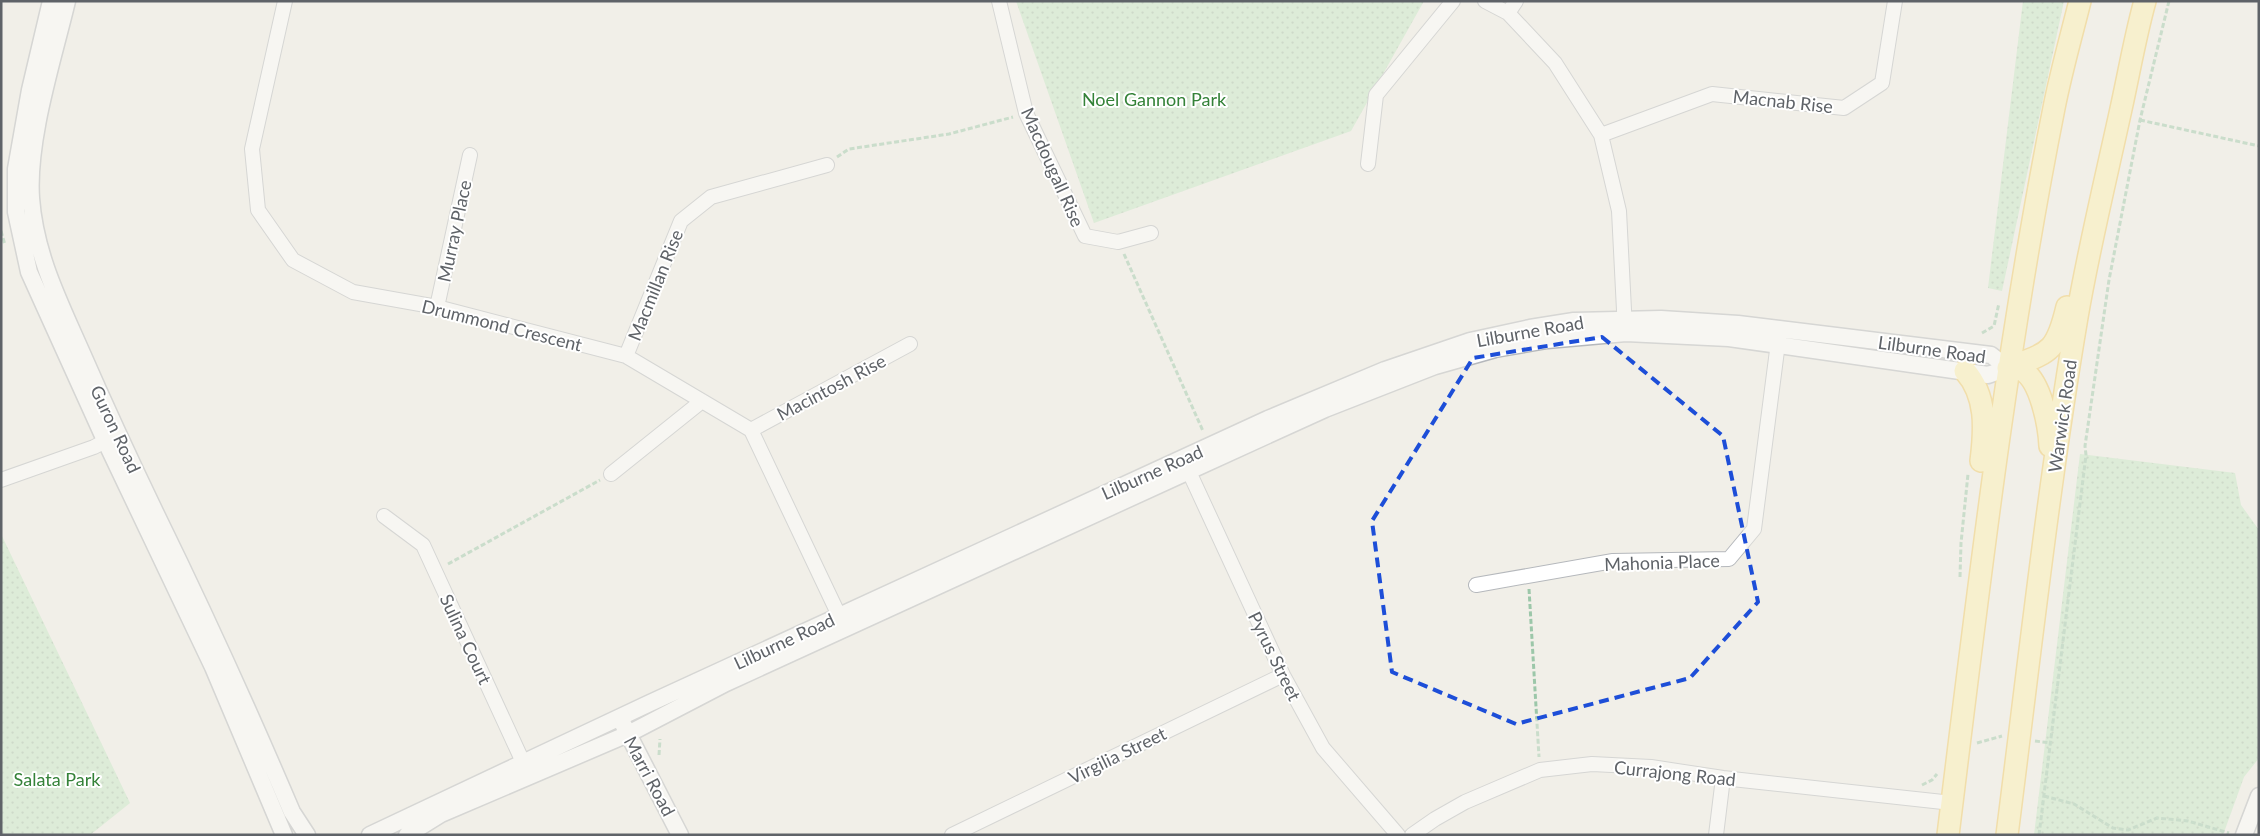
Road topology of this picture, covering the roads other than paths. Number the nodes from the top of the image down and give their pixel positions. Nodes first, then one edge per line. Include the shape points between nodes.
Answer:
1 (51, 1) edge
2 (67, 1) edge
3 (285, 1) edge
4 (999, 1) edge
5 (1453, 1) edge
6 (1485, 1) edge
7 (1516, 1) edge
8 (1894, 1) edge
9 (2080, 1) edge
10 (2145, 1) edge
11 (1508, 13) junction
12 (1601, 135) junction
13 (470, 154) dead end
14 (2108, 163) junction
15 (1368, 164) dead end
16 (827, 165) road end
17 (1151, 233) dead end
18 (437, 307) junction
19 (1625, 326) junction
20 (1779, 337) junction
21 (910, 344) dead end
22 (626, 356) junction
23 (2008, 368) junction
24 (1965, 371) junction
25 (702, 401) junction
26 (751, 430) junction
27 (111, 437) junction
28 (1185, 464) junction
29 (611, 474) road end
30 (1, 480) edge
31 (2050, 499) junction
32 (384, 516) dead end
33 (1476, 585) dead end
34 (1978, 588) junction
35 (842, 623) junction
36 (1283, 674) junction
37 (619, 717) junction
38 (628, 734) junction
39 (527, 770) junction
40 (1723, 778) junction
41 (2259, 796) edge
42 (1952, 803) junction
43 (284, 835) edge
44 (306, 835) edge
45 (370, 835) edge
46 (407, 835) edge
47 (680, 835) edge
48 (952, 835) edge
49 (1398, 835) edge
50 (1412, 835) edge
51 (1716, 835) edge
52 (1948, 835) edge
53 (2007, 835) edge
54 (2244, 835) edge

1 - 27 street, Guron Road via 23,121 16,170 16,212 29,272
2 - 27 street, Guron Road via 35,142 30,181 32,213 43,264
3 - 18 street, Drummond Crescent via 252,149 258,210 292,260 353,292
4 - 17 street, Macdougall Rise via 1026,113 1084,236 1118,242
5 - 15 street via 1376,95
6 - 11 street
7 - 11 street
8 - 12 street, Macnab Rise via 1882,83 1844,108 1712,94
9 - 23 main road via 2054,106
10 - 14 main road, Warwick Road via 2133,42
11 - 12 street via 1555,62
12 - 19 street via 1619,211
13 - 18 street, Murray Place
14 - 23 main road via 2081,243 2059,337 2043,355
14 - 31 main road, Warwick Road via 2078,315
16 - 22 street, Macmillan Rise via 711,197 681,221
18 - 22 street, Drummond Crescent
19 - 20 street, Lilburne Road via 1693,321
19 - 28 street, Lilburne Road via 1574,321 1470,341 1332,391
20 - 23 street, Lilburne Road via 1991,355
20 - 24 street, Lilburne Road
20 - 33 street, Mahonia Place via 1754,529 1729,559 1613,562
21 - 26 street, Macintosh Rise
22 - 25 street, Drummond Crescent
23 - 24 street, Lilburne Road via 1988,375
23 - 31 main road via 2020,369 2029,376 2041,400 2050,443
23 - 34 main road
24 - 34 main road via 1979,392 1983,419 1972,551
25 - 26 street, Drummond Crescent
25 - 29 street
26 - 35 street
27 - 30 street via 94,447
27 - 43 street, Guron Road
27 - 44 street, Guron Road via 198,599 292,812
28 - 35 street, Lilburne Road
28 - 36 street, Pyrus Street
31 - 53 main road, Warwick Road
32 - 39 street, Sulina Court via 423,545
34 - 42 main road
35 - 37 street, Lilburne Road
35 - 38 street, Lilburne Road
36 - 48 street, Virgilia Street
36 - 49 street, Pyrus Street via 1323,748
37 - 38 street, Marri Road
37 - 39 street, Lilburne Road
38 - 39 street, Lilburne Road
38 - 47 street, Marri Road
39 - 45 street, Lilburne Road
39 - 46 street, Lilburne Road
40 - 42 street, Currajong Road
40 - 50 street, Currajong Road via 1592,764 1540,770 1465,802
40 - 51 street
41 - 54 street
42 - 52 main road

